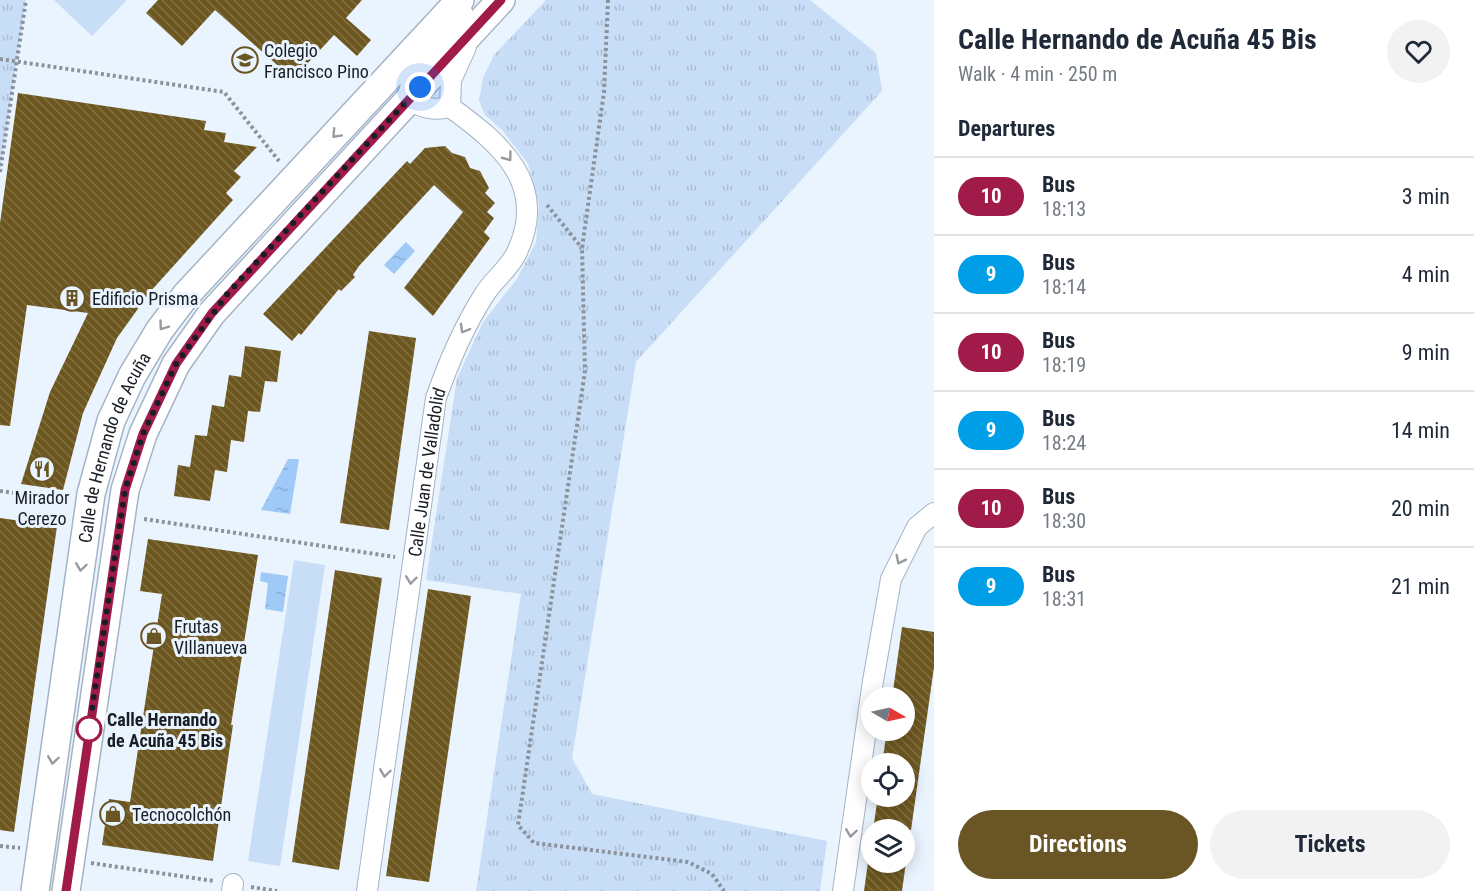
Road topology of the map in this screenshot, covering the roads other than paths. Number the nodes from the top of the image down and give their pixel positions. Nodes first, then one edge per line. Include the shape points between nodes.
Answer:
1 (460, 0) edge
2 (466, 0) edge
3 (501, 0) edge
4 (433, 75) junction
5 (376, 91) junction
6 (408, 100) junction
7 (450, 107) junction
8 (934, 513) edge
9 (35, 891) edge
10 (66, 891) edge
11 (367, 891) edge
12 (843, 891) edge

1 - 5 street, Calle de Hernando de Acuña
2 - 4 street, Calle de Hernando de Acuña
3 - 4 street, Calle de Hernando de Acuña
4 - 5 street, Calle de Hernando de Acuña
4 - 6 street, Calle de Hernando de Acuña
4 - 7 street
5 -> 9 street, Calle de Hernando de Acuña via 179,304 138,367 111,420 91,494
6 - 7 street via 435,111
6 - 10 street, Calle de Hernando de Acuña via 228,293 176,364 143,434 125,490
7 -> 11 street, Calle Juan de Valladolid via 487,133 508,156 519,172 527,200 517,253 485,292 456,343 436,398
8 -> 12 street via 916,527 891,579

